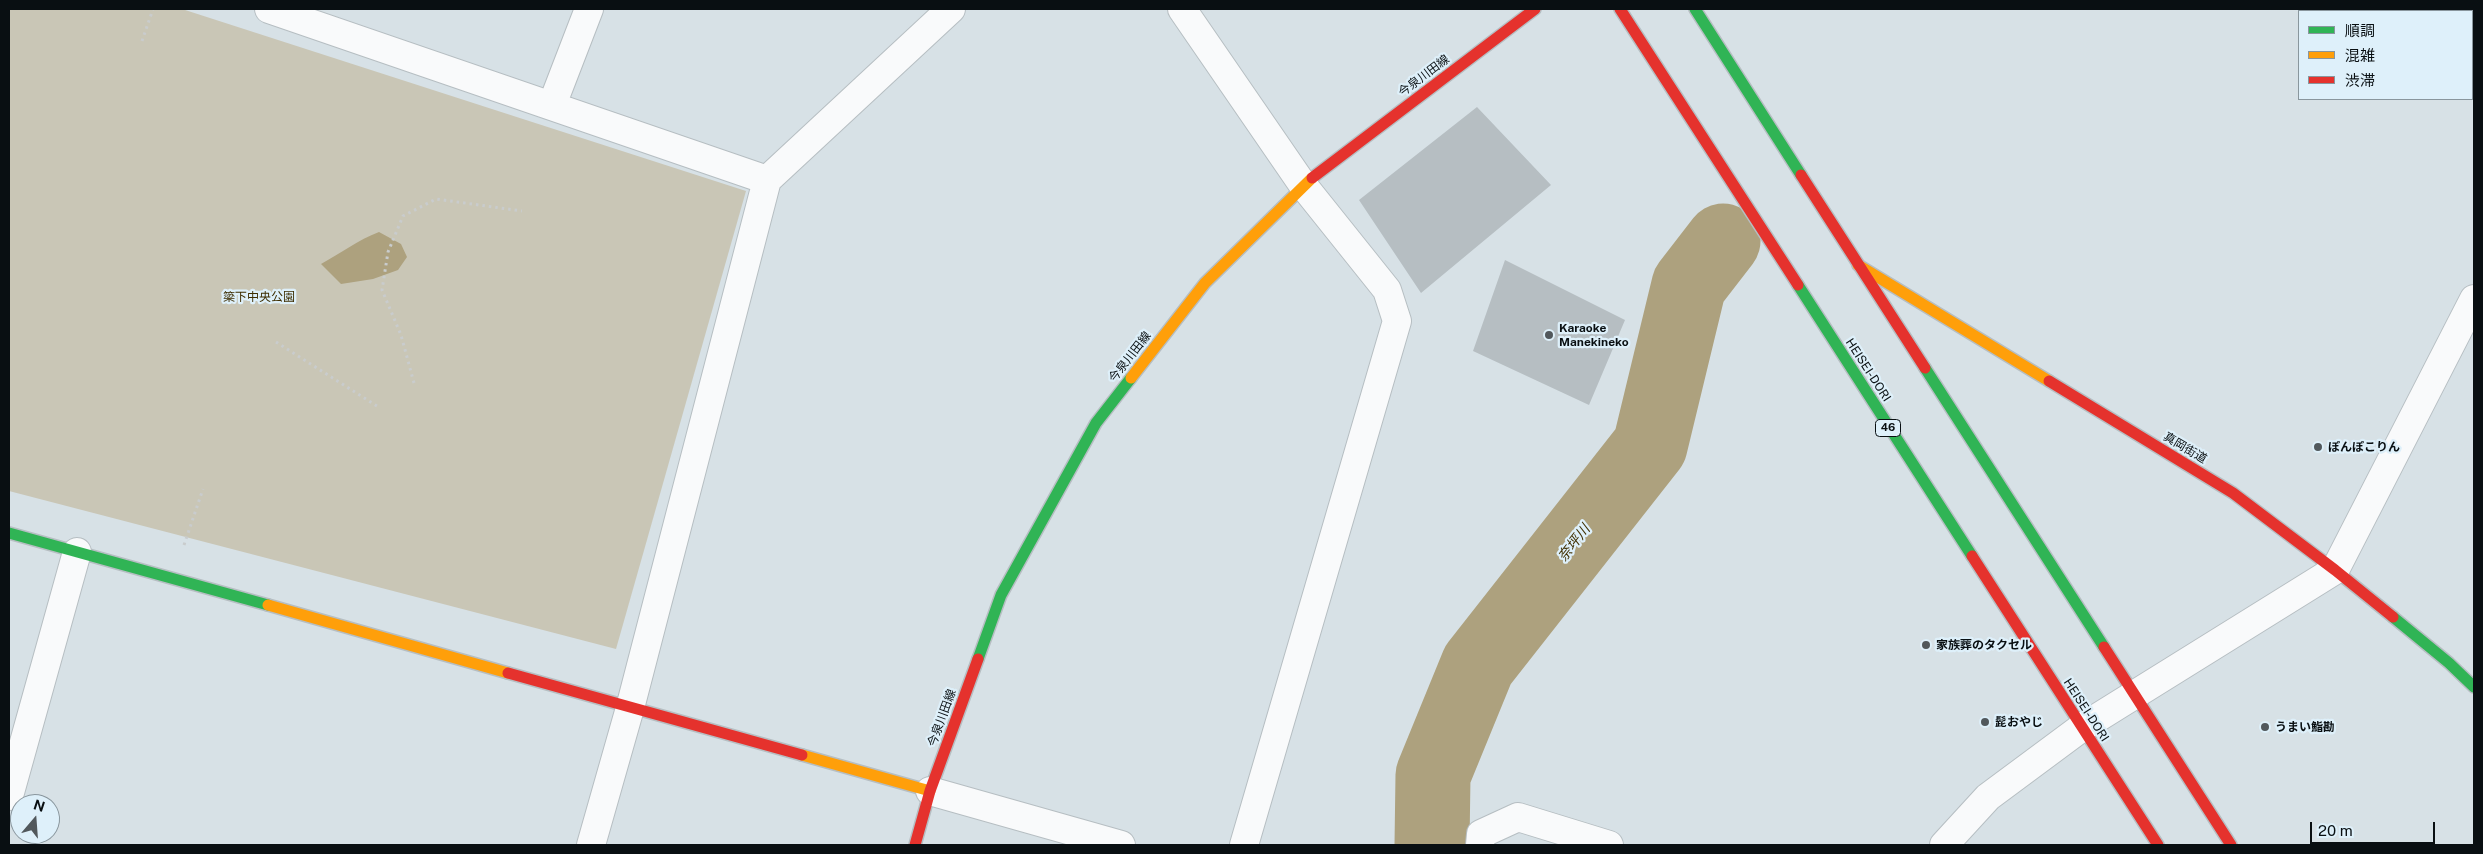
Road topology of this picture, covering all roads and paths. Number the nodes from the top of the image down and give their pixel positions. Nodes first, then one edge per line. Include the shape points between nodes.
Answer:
1 (153, 9) edge
2 (269, 9) edge
3 (589, 9) edge
4 (951, 9) edge
5 (1182, 9) edge
6 (1535, 9) edge
7 (1620, 9) edge
8 (1695, 9) edge
9 (142, 41) dead end
10 (552, 105) junction
11 (767, 180) junction
12 (1303, 185) junction
13 (522, 211) dead end
14 (1858, 265) junction
15 (2474, 299) edge
16 (276, 342) dead end
17 (414, 383) dead end
18 (380, 408) dead end
19 (203, 489) dead end
20 (9, 533) edge
21 (184, 544) dead end
22 (77, 552) junction
23 (2335, 570) junction
24 (2474, 687) edge
25 (2133, 694) junction
26 (630, 708) junction
27 (2081, 728) junction
28 (930, 792) junction
29 (9, 796) edge
30 (591, 845) edge
31 (915, 845) edge
32 (1121, 845) edge
33 (1244, 845) edge
34 (1480, 845) edge
35 (1609, 845) edge
36 (1944, 845) edge
37 (2158, 845) edge
38 (2231, 845) edge

1 - 9 path
2 - 10 street
3 - 10 street
4 - 11 street
5 - 12 street
6 - 12 street, 今泉川田線
7 - 27 street, HEISEI-DORI / 46
8 - 14 street
10 - 11 street
11 - 26 street
12 - 28 street, 今泉川田線 via 1205,283 1096,423 1001,595
12 - 33 street via 1387,290 1397,321
13 - 17 path via 436,199 404,216 388,252 382,290 401,335
14 - 23 street, 真岡街道 via 2233,493
14 - 25 street
15 - 23 street
16 - 18 path
19 - 21 path
20 - 22 street
22 - 26 street
22 - 29 street
23 - 24 street, 真岡街道
23 - 25 street
25 - 27 street
25 - 38 street
26 - 28 street
26 - 30 street
27 - 36 street via 1988,797
27 - 37 street, HEISEI-DORI / 46
28 - 31 street, 今泉川田線
28 - 32 street
34 - 35 street via 1481,834 1518,817

